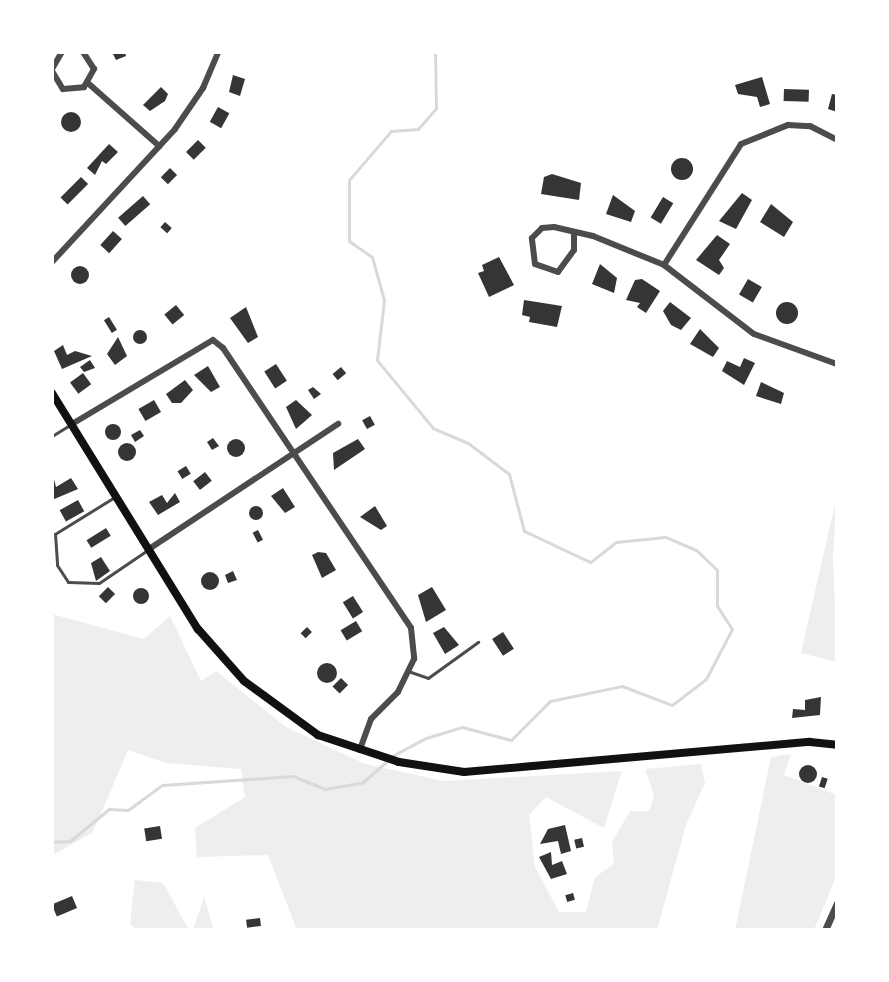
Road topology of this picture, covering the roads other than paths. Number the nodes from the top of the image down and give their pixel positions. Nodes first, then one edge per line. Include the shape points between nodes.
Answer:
1 (62, 52) edge
2 (83, 52) edge
3 (218, 52) edge
4 (52, 70) edge
5 (89, 84) junction
6 (837, 140) edge
7 (159, 146) junction
8 (574, 232) junction
9 (52, 262) edge
10 (664, 265) junction
11 (837, 364) edge
12 (52, 393) edge
13 (72, 424) junction
14 (338, 424) dead end
15 (52, 436) edge
16 (290, 453) junction
17 (116, 496) junction
18 (149, 549) junction
19 (478, 642) dead end
20 (408, 671) junction
21 (837, 745) edge
22 (360, 750) junction
23 (837, 904) edge
24 (835, 916) edge
25 (825, 930) edge

1 - 4 street
2 - 5 street via 94,69
3 - 7 street via 203,88
4 - 5 street via 68,90
5 - 7 street
6 - 10 street via 810,126 788,125 741,144
7 - 9 street
8 - 8 street via 542,228 532,238 535,264 558,272 574,250
8 - 10 street
10 - 11 street via 754,334
12 - 13 main road
13 - 15 lane
13 - 16 street via 213,340
13 - 17 main road
14 - 16 street
16 - 18 street
16 - 20 street via 411,628 414,659
17 - 18 main road
17 - 18 lane via 55,534 57,565 68,582 99,583
18 - 22 main road via 198,629 244,681 297,723
19 - 20 lane via 428,678
20 - 22 street via 398,692 371,719
21 - 22 main road via 810,742 508,771 434,770
23 - 24 street
24 - 25 street

